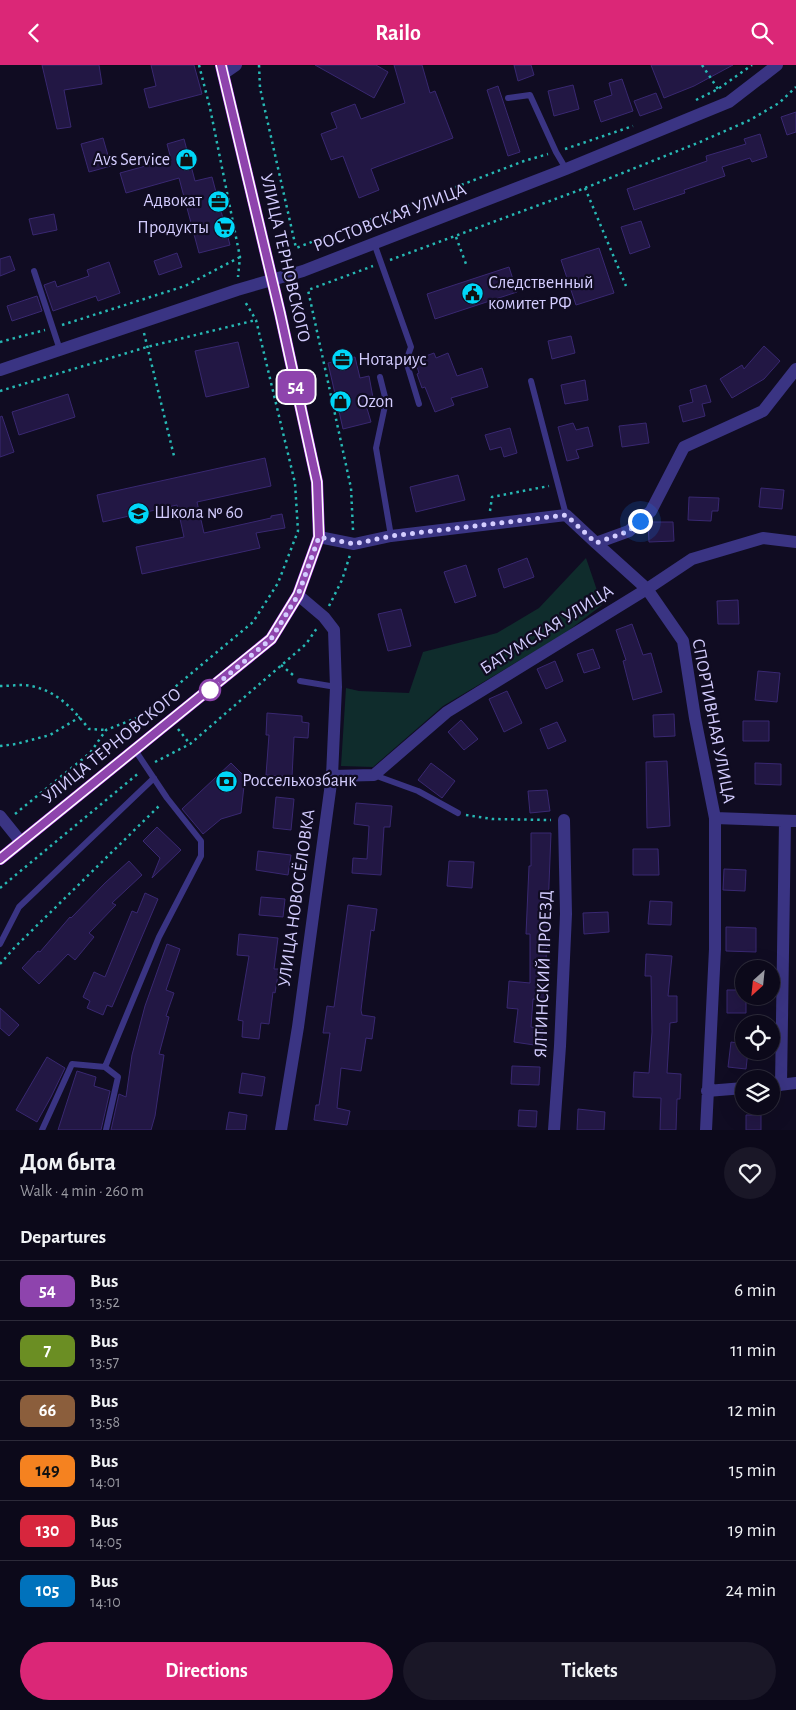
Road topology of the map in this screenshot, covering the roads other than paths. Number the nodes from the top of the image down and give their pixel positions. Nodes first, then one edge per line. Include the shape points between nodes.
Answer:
1 (236, 65) edge
2 (777, 65) edge
3 (222, 69) edge
4 (508, 98) dead end
5 (566, 169) junction
6 (374, 243) junction
7 (34, 271) dead end
8 (272, 280) junction
9 (60, 350) junction
10 (796, 369) edge
11 (0, 371) edge
12 (380, 377) dead end
13 (532, 381) dead end
14 (419, 404) dead end
15 (566, 515) junction
16 (391, 536) junction
17 (319, 537) junction
18 (796, 542) edge
19 (596, 543) junction
20 (647, 589) junction
21 (298, 595) junction
22 (300, 681) road end
23 (336, 687) junction
24 (135, 750) junction
25 (374, 775) junction
26 (332, 776) junction
27 (154, 778) junction
28 (458, 813) road end
29 (715, 818) junction
30 (3, 819) edge
31 (564, 820) road end
32 (790, 821) edge
33 (21, 842) junction
34 (0, 859) edge
35 (0, 944) edge
36 (105, 1067) junction
37 (777, 1070) edge
38 (796, 1083) edge
39 (780, 1085) edge
40 (735, 1089) edge
41 (707, 1091) junction
42 (42, 1130) edge
43 (106, 1130) edge
44 (281, 1130) edge
45 (554, 1130) edge
46 (706, 1130) edge

1 - 3 street
2 - 5 street, РОСТОВСКАЯ УЛИЦА via 729,102
3 - 8 main road, УЛИЦА ТЕРНОВСКОГО
4 - 5 lane via 530,95
5 - 6 street, РОСТОВСКАЯ УЛИЦА
6 - 8 street, РОСТОВСКАЯ УЛИЦА
6 - 14 lane via 411,347 406,361
7 - 9 lane
8 - 9 street, РОСТОВСКАЯ УЛИЦА
8 - 17 main road, УЛИЦА ТЕРНОВСКОГО via 317,482
9 - 11 street, РОСТОВСКАЯ УЛИЦА
10 - 19 street via 763,411 684,447 651,511 629,531
12 - 16 lane via 386,401 376,448
13 - 15 lane
15 - 16 street
15 - 19 street, СПОРТИВНАЯ УЛИЦА
16 - 17 street via 354,544
17 - 21 main road, УЛИЦА ТЕРНОВСКОГО
18 - 20 street, БАТУМСКАЯ УЛИЦА via 762,538 692,559
19 - 20 street, СПОРТИВНАЯ УЛИЦА
20 - 25 street, БАТУМСКАЯ УЛИЦА via 447,712
20 - 29 street, СПОРТИВНАЯ УЛИЦА via 683,641
21 - 23 street, УЛИЦА НОВОСЁЛОВКА via 334,630
21 - 24 main road, УЛИЦА ТЕРНОВСКОГО via 271,639
22 - 23 lane
23 - 26 street, УЛИЦА НОВОСЁЛОВКА
24 - 27 lane
24 - 33 main road, УЛИЦА ТЕРНОВСКОГО
25 - 26 street
25 - 28 lane via 418,791
26 - 44 street, УЛИЦА НОВОСЁЛОВКА
27 - 35 lane via 18,907
27 - 36 lane via 201,841 201,856 159,937
29 - 32 street, СПОРТИВНАЯ УЛИЦА
29 - 41 street, СПОРТИВНАЯ УЛИЦА via 715,949
30 - 33 street
31 - 45 street, ЯЛТИНСКИЙ ПРОЕЗД via 566,914
32 - 37 street, СПОРТИВНАЯ УЛИЦА
33 - 34 main road, УЛИЦА ТЕРНОВСКОГО
36 - 42 lane via 72,1064
36 - 43 lane via 118,1077
38 - 39 street, СПОРТИВНАЯ УЛИЦА
40 - 41 street
41 - 46 street, СПОРТИВНАЯ УЛИЦА

